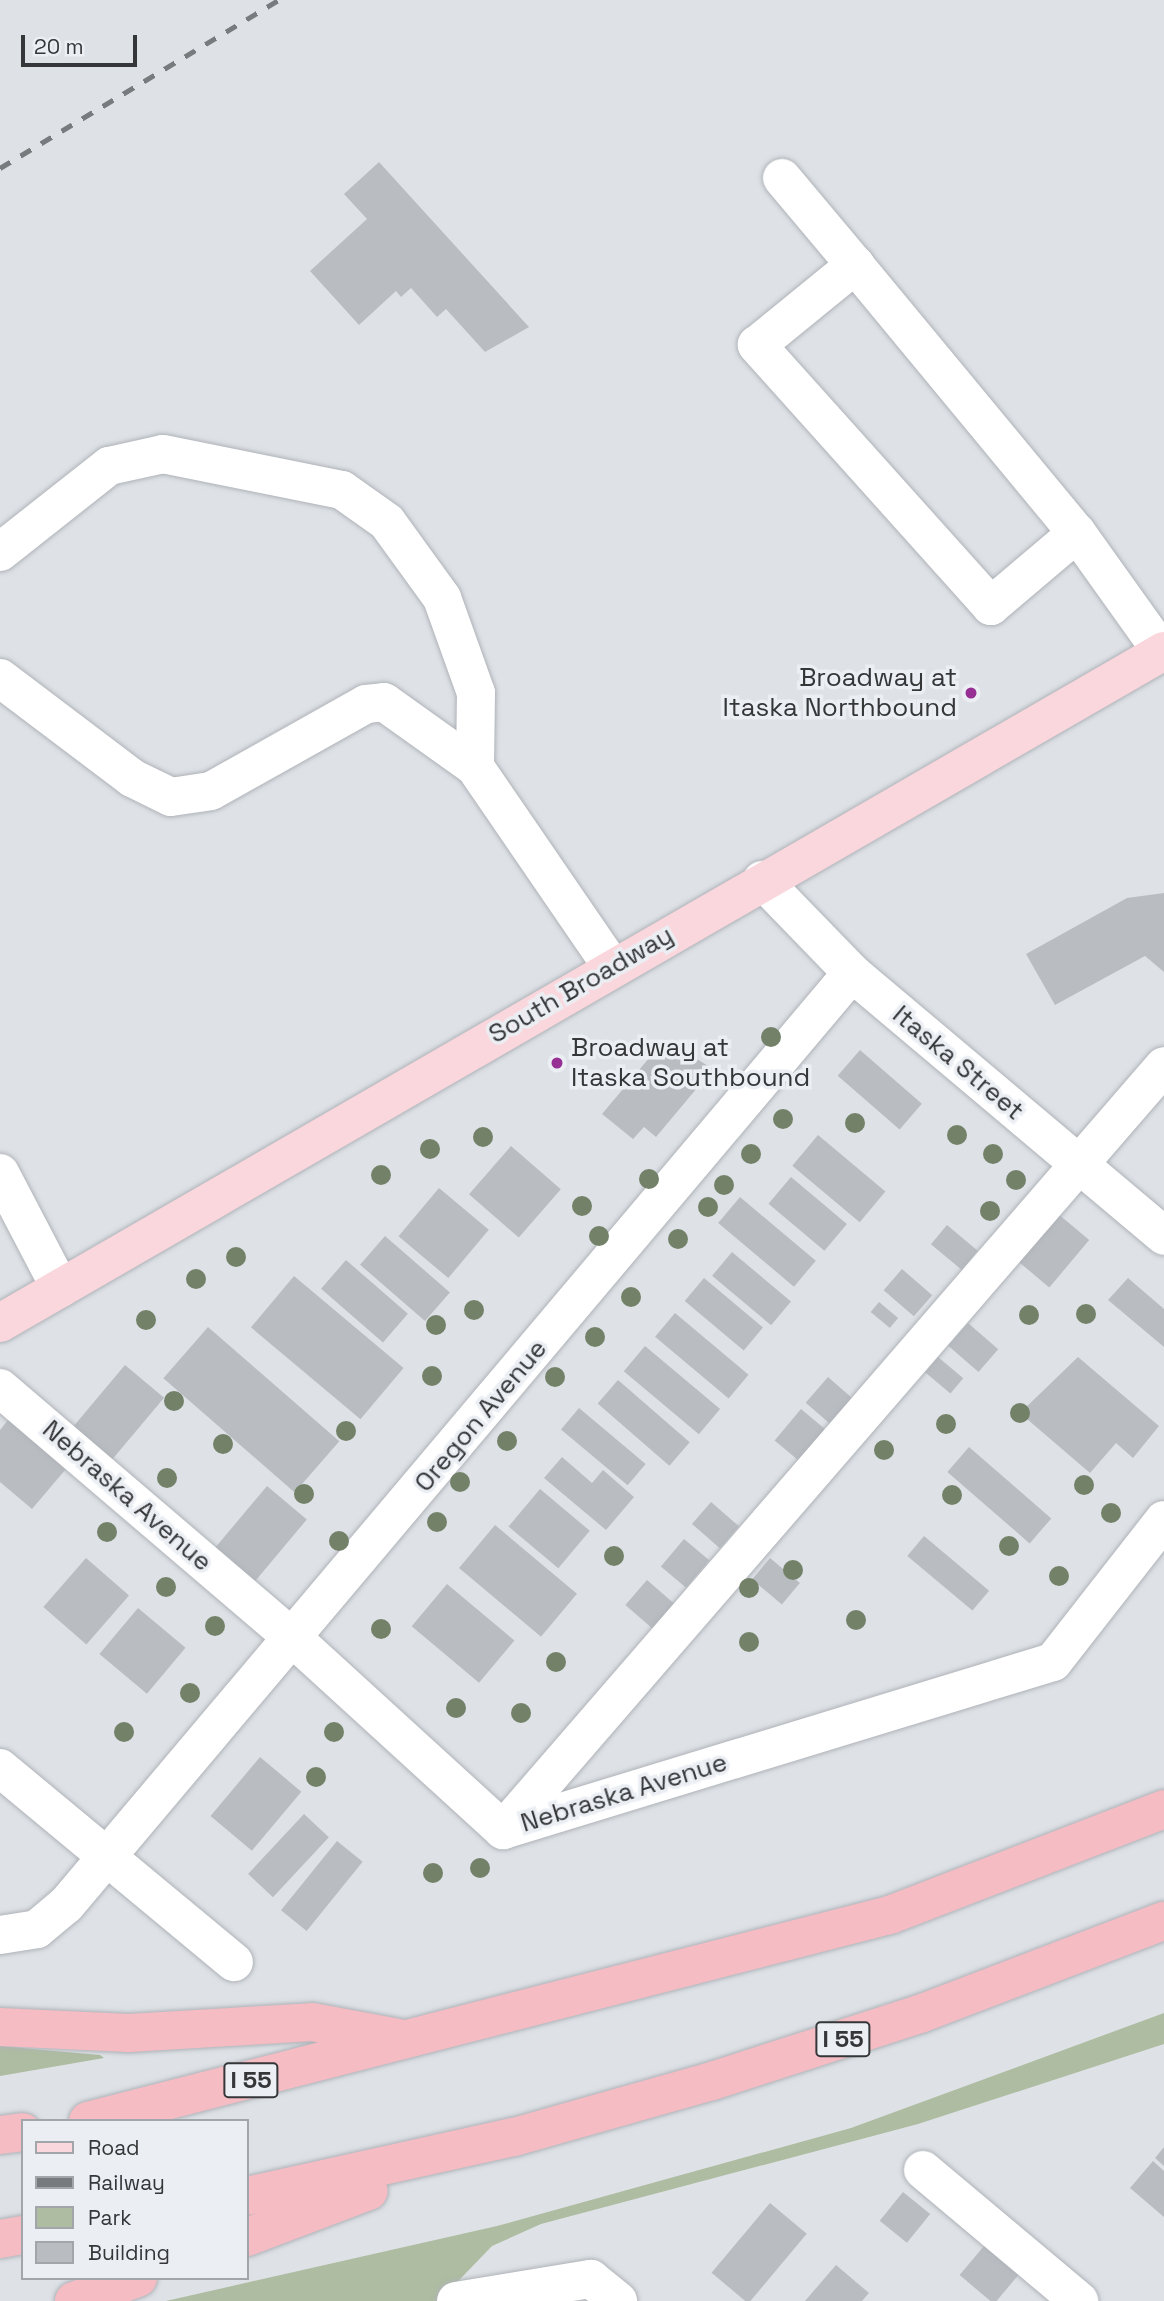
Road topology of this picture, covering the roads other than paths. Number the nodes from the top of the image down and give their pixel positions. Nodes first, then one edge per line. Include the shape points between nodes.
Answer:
1 (782, 178) dead end
2 (855, 265) junction
3 (1077, 533) junction
4 (0, 552) edge
5 (1163, 652) edge
6 (0, 678) edge
7 (475, 767) junction
8 (762, 880) junction
9 (612, 967) junction
10 (852, 973) junction
11 (1164, 1066) edge
12 (1078, 1164) junction
13 (0, 1173) edge
14 (1164, 1236) edge
15 (60, 1288) junction
16 (0, 1323) edge
17 (0, 1388) edge
18 (1164, 1520) edge
19 (295, 1640) junction
20 (0, 1768) edge
21 (1164, 1809) edge
22 (503, 1830) junction
23 (105, 1854) junction
24 (1164, 1921) edge
25 (0, 1935) edge
26 (234, 1962) dead end
27 (0, 2027) edge
28 (415, 2041) junction
29 (96, 2119) edge
30 (21, 2132) edge
31 (0, 2136) edge
32 (514, 2137) junction
33 (923, 2170) dead end
34 (248, 2196) edge
35 (21, 2235) edge
36 (248, 2237) edge
37 (0, 2239) edge
38 (132, 2280) edge
39 (605, 2290) edge
40 (74, 2301) edge
41 (456, 2301) edge
42 (1079, 2301) edge

1 - 2 street
2 - 3 street
2 - 3 street via 757,345 991,606
3 - 5 street
4 - 7 street via 109,466 163,454 342,490 387,522 442,598 476,693
5 - 8 main road, South Broadway
6 - 7 street via 132,778 171,797 211,791 366,704 384,702
7 - 9 street
8 - 9 main road, South Broadway
8 - 10 street, Itaska Street
9 - 15 main road, South Broadway
10 - 12 street, Itaska Street
10 - 19 street, Oregon Avenue
11 - 12 street
12 - 14 street, Itaska Street
12 - 22 street
13 - 15 street
15 - 16 main road, South Broadway
17 - 19 street, Nebraska Avenue
18 - 22 street, Nebraska Avenue via 1053,1662
19 - 22 street, Nebraska Avenue
19 - 23 street, Oregon Avenue
20 - 23 street
21 - 28 highway, I 55 via 890,1915
23 - 25 street, Oregon Avenue via 66,1905 37,1929
23 - 26 street
24 - 32 highway, I 55 via 920,2014
27 - 28 highway via 129,2033 312,2022
28 - 29 highway, I 55
30 - 31 highway
32 - 34 highway, I 55
32 - 36 highway
33 - 42 street
35 - 37 highway
38 - 40 highway
39 - 41 street

